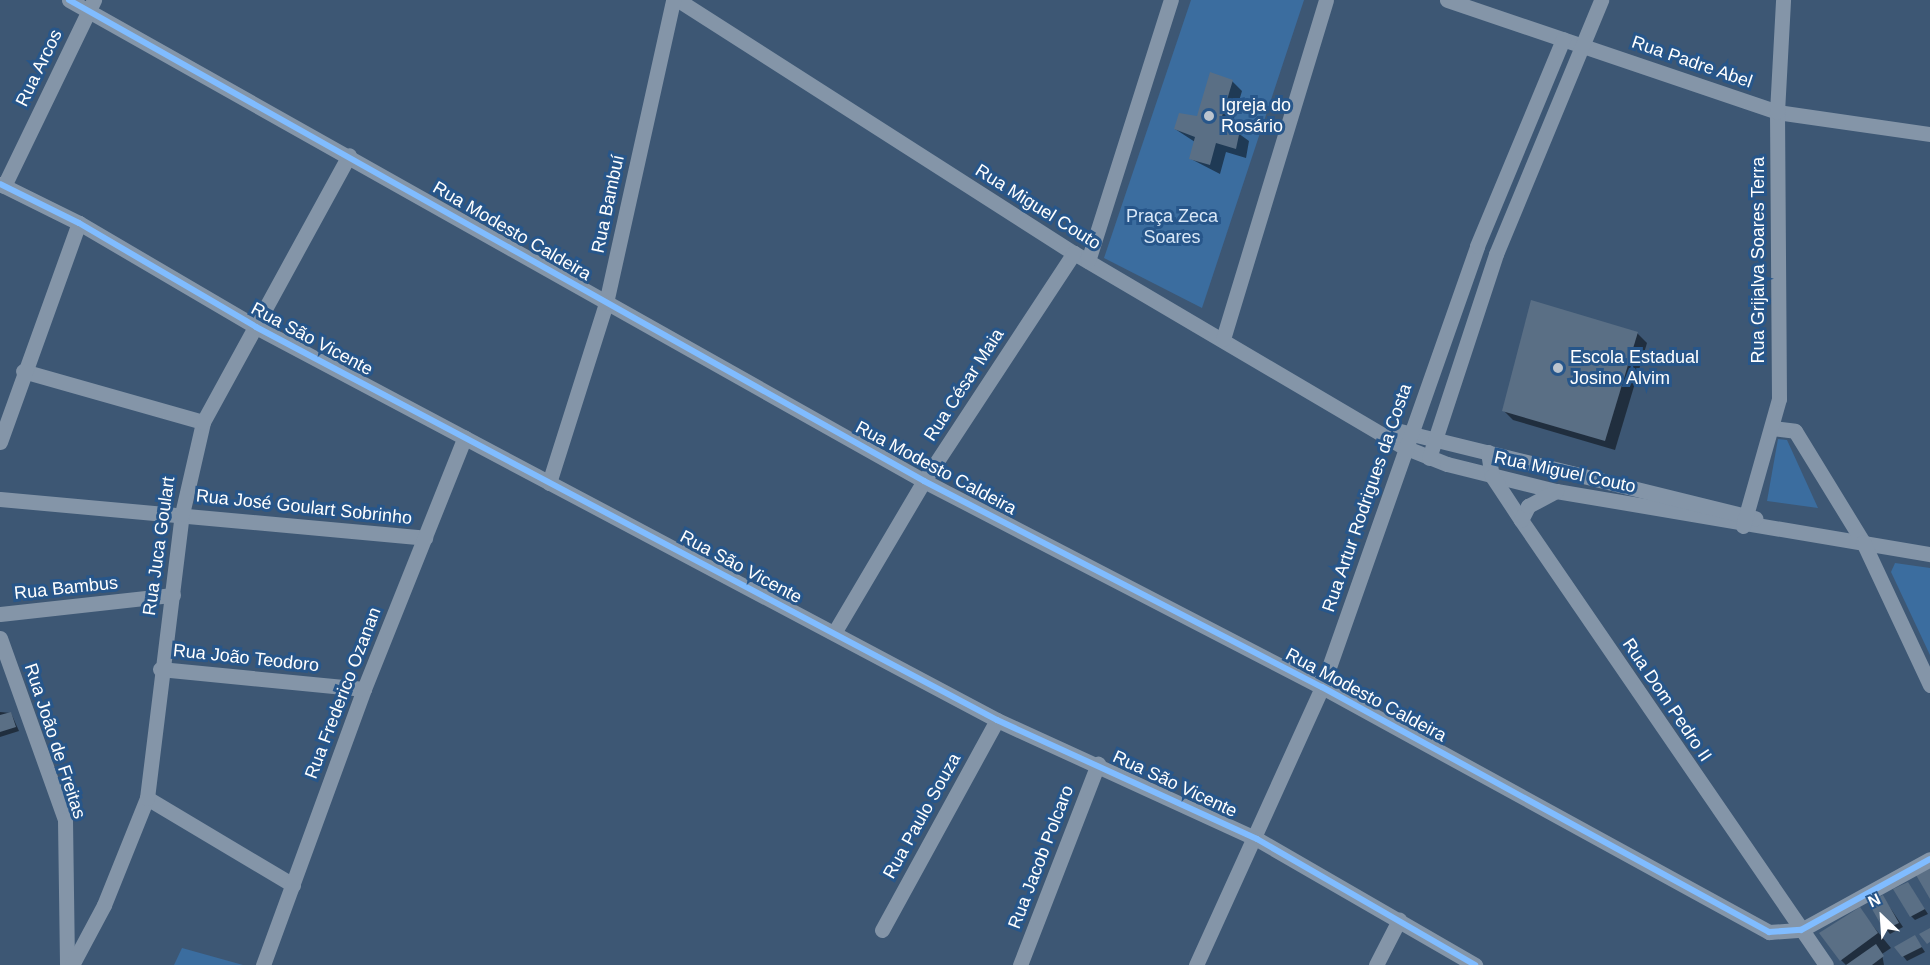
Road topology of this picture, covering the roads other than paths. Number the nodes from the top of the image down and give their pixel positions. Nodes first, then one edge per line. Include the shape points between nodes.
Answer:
1 (69, 0) edge
2 (675, 0) edge
3 (1172, 0) edge
4 (1326, 0) edge
5 (1448, 0) edge
6 (1601, 0) edge
7 (1783, 0) edge
8 (92, 5) edge
9 (1563, 39) junction
10 (1582, 45) junction
11 (1777, 112) junction
12 (1930, 134) edge
13 (349, 155) junction
14 (2, 185) edge
15 (79, 223) junction
16 (1477, 246) junction
17 (1074, 253) junction
18 (1496, 254) junction
19 (1088, 261) junction
20 (606, 303) junction
21 (256, 327) junction
22 (1223, 339) junction
23 (23, 371) junction
24 (1779, 399) junction
25 (203, 422) junction
26 (1772, 428) junction
27 (1410, 429) junction
28 (1795, 431) junction
29 (1387, 432) junction
30 (1435, 435) junction
31 (465, 437) junction
32 (0, 442) edge
33 (1404, 447) junction
34 (1488, 452) junction
35 (1429, 458) junction
36 (1549, 465) junction
37 (1492, 476) junction
38 (924, 481) junction
39 (549, 483) junction
40 (1550, 489) junction
41 (0, 499) edge
42 (182, 514) junction
43 (1521, 520) junction
44 (1745, 520) junction
45 (425, 538) junction
46 (1863, 542) junction
47 (1930, 554) edge
48 (173, 595) junction
49 (0, 614) edge
50 (834, 633) junction
51 (0, 638) edge
52 (160, 669) junction
53 (1930, 685) edge
54 (1322, 687) junction
55 (364, 689) junction
56 (997, 720) junction
57 (1098, 764) junction
58 (147, 798) junction
59 (1257, 839) junction
60 (1930, 859) edge
61 (293, 885) junction
62 (1399, 920) junction
63 (882, 930) dead end
64 (1801, 930) junction
65 (67, 965) edge
66 (72, 965) edge
67 (262, 965) edge
68 (1020, 965) edge
69 (1196, 965) edge
70 (1376, 965) edge
71 (1474, 965) edge
72 (1826, 965) edge

1 - 8 street, Rua Modesto Caldeira
2 - 17 street, Rua Miguel Couto
2 - 20 street, Rua Bambuí
3 - 19 street
4 - 22 street
5 - 9 street, Rua Padre Abel
6 - 10 street
7 - 11 street, Rua Grijalva Soares Terra
8 - 13 street, Rua Modesto Caldeira
8 - 14 street, Rua Arcos
9 - 10 street, Rua Padre Abel
9 - 16 street, Rua Artur Rodrigues da Costa
10 - 11 street, Rua Padre Abel
10 - 18 street
11 - 12 street, Rua Padre Abel
11 - 24 street, Rua Grijalva Soares Terra
13 - 20 street, Rua Modesto Caldeira
13 - 21 street, Rua Juca Goulart
14 - 15 street, Rua São Vicente
15 - 21 street, Rua São Vicente
15 - 23 street
16 - 18 street
16 - 27 street, Rua Artur Rodrigues da Costa
17 - 19 street, Rua Miguel Couto
17 - 38 street, Rua César Maia
18 - 30 street
19 - 22 street, Rua Miguel Couto
20 - 38 street, Rua Modesto Caldeira
20 - 39 street, Rua Bambuí
21 - 25 street, Rua Juca Goulart
21 - 31 street, Rua São Vicente
22 - 29 street, Rua Miguel Couto
23 - 25 street
23 - 32 street
24 - 26 street, Rua Grijalva Soares Terra
24 - 28 street
25 - 42 street, Rua Juca Goulart
26 - 28 street
26 - 44 street, Rua Grijalva Soares Terra
27 - 29 street, Rua Miguel Couto
27 - 30 street, Rua Miguel Couto
27 - 33 street, Rua Artur Rodrigues da Costa
28 - 46 street
29 - 33 street, Rua Miguel Couto
30 - 33 street
30 - 34 street, Rua Miguel Couto
30 - 35 street
31 - 39 street, Rua São Vicente
31 - 45 street, Rua Frederico Ozanan
33 - 35 street, Rua Miguel Couto
33 - 54 street, Rua Artur Rodrigues da Costa
34 - 36 street, Rua Miguel Couto
34 - 37 street, Rua Dom Pedro II
35 - 37 street, Rua Miguel Couto
36 - 40 street via 1539,474
36 - 44 street, Rua Miguel Couto
37 - 40 street, Rua Miguel Couto
37 - 43 street, Rua Dom Pedro II
38 - 50 street, Rua César Maia
38 - 54 street, Rua Modesto Caldeira
39 - 50 street, Rua São Vicente
40 - 43 street via 1528,506
40 - 44 street, Rua Miguel Couto
41 - 42 street, Rua José Goulart Sobrinho
42 - 45 street, Rua José Goulart Sobrinho
42 - 48 street, Rua Juca Goulart
43 - 64 street, Rua Dom Pedro II
44 - 46 street
45 - 55 street, Rua Frederico Ozanan
46 - 47 street
46 - 53 street
48 - 49 street, Rua Bambus
48 - 52 street, Rua Juca Goulart
50 - 56 street, Rua São Vicente
51 - 65 street, Rua João de Freitas via 65,820
52 - 55 street, Rua João Teodoro
52 - 58 street, Rua Juca Goulart
54 - 59 street, Rua Artur Rodrigues da Costa
54 - 64 street, Rua Modesto Caldeira via 1769,932
55 - 61 street, Rua Frederico Ozanan
56 - 57 street, Rua São Vicente
56 - 63 street, Rua Paulo Souza
57 - 59 street, Rua São Vicente
57 - 68 street, Rua Jacob Polcaro
58 - 61 street
58 - 66 street, Rua Juca Goulart via 104,905
59 - 62 street, Rua São Vicente
59 - 69 street, Rua Artur Rodrigues da Costa
60 - 64 street
61 - 67 street, Rua Frederico Ozanan
62 - 70 street
62 - 71 street, Rua São Vicente
64 - 72 street, Rua Dom Pedro II

